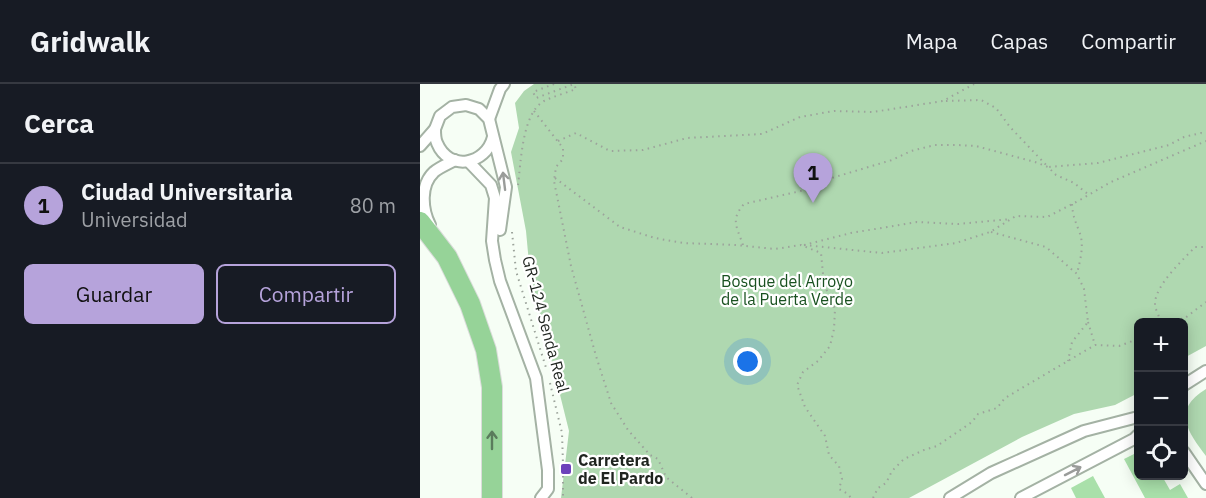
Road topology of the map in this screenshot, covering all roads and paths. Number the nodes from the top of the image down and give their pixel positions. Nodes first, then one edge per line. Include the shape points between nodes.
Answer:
1 (504, 84) edge
2 (555, 84) edge
3 (574, 84) edge
4 (974, 84) edge
5 (943, 101) junction
6 (534, 111) junction
7 (489, 119) junction
8 (435, 129) junction
9 (1206, 135) edge
10 (494, 136) junction
11 (558, 141) junction
12 (1206, 141) edge
13 (420, 146) edge
14 (455, 160) junction
15 (469, 162) junction
16 (1048, 167) junction
17 (555, 178) junction
18 (517, 192) dead end
19 (1089, 195) junction
20 (1072, 204) junction
21 (1012, 219) junction
22 (420, 222) edge
23 (514, 223) dead end
24 (990, 232) junction
25 (743, 245) junction
26 (801, 245) junction
27 (1206, 247) edge
28 (447, 257) junction
29 (1077, 274) junction
30 (500, 281) junction
31 (1206, 302) edge
32 (1159, 318) edge
33 (1185, 318) edge
34 (1088, 322) junction
35 (1134, 340) edge
36 (1095, 345) junction
37 (1068, 361) junction
38 (1206, 371) edge
39 (1188, 382) edge
40 (1134, 418) edge
41 (1134, 439) edge
42 (1188, 458) edge
43 (562, 464) junction
44 (548, 465) junction
45 (1206, 484) edge
46 (492, 498) edge
47 (541, 498) edge
48 (563, 498) edge
49 (692, 498) edge
50 (851, 498) edge
51 (873, 498) edge
52 (950, 498) edge
53 (1021, 498) edge

1 - 7 street
2 - 3 path via 533,92 536,98
3 - 6 path via 576,89 543,102
4 - 5 path
5 - 11 path via 873,112 834,111 800,117 762,134 687,138 643,150 610,151 576,133
5 - 16 path via 981,100 996,108
6 - 11 path
6 - 18 path via 525,131
7 - 8 street via 479,109 466,105 452,107 441,116
7 - 10 street
8 - 13 street
8 - 14 street via 436,142
9 - 16 path via 1184,137 1169,146 1098,163
10 - 15 street via 488,150
30 -> 10 street via 500,232 506,187
11 - 17 path via 563,159 556,167
12 - 19 path
14 - 15 street
14 - 28 street via 433,172 425,182 423,194 426,216
15 - 30 street via 491,185 495,198 492,241
16 - 19 path
16 - 25 path via 976,146 935,145 911,151 825,180 818,187 744,204 734,223
17 - 25 path via 620,228 683,243
17 - 49 path via 571,267 611,403 628,430 658,459 666,477
19 - 20 path
20 - 21 path via 1047,216
20 - 29 path via 1082,252
21 - 24 path
21 - 26 path via 958,224 917,222
22 - 28 highway
23 - 43 path, GR-124 Senda Real via 516,271 547,368 562,434
24 - 26 path via 956,243 882,253
24 - 29 path via 1046,247
25 - 26 path via 775,249
26 - 50 path via 821,254 824,284 835,309 830,346 804,372 798,385 805,407 825,436 829,455 839,466 839,489
27 - 32 path via 1195,247 1157,291
46 -> 28 highway via 492,387 486,350 470,304
29 - 34 path via 1084,289
30 - 44 street via 536,378
31 - 33 path
34 - 36 path
34 - 37 path via 1072,342
35 - 36 path via 1119,346
36 - 37 path
37 - 51 path via 1005,398 997,408 978,414 936,447 904,459
38 - 39 street
40 - 52 street via 1084,431 991,473
53 -> 41 street
42 - 45 street
43 - 44 path
43 - 48 path, GR-124 Senda Real
44 - 47 street via 548,489

